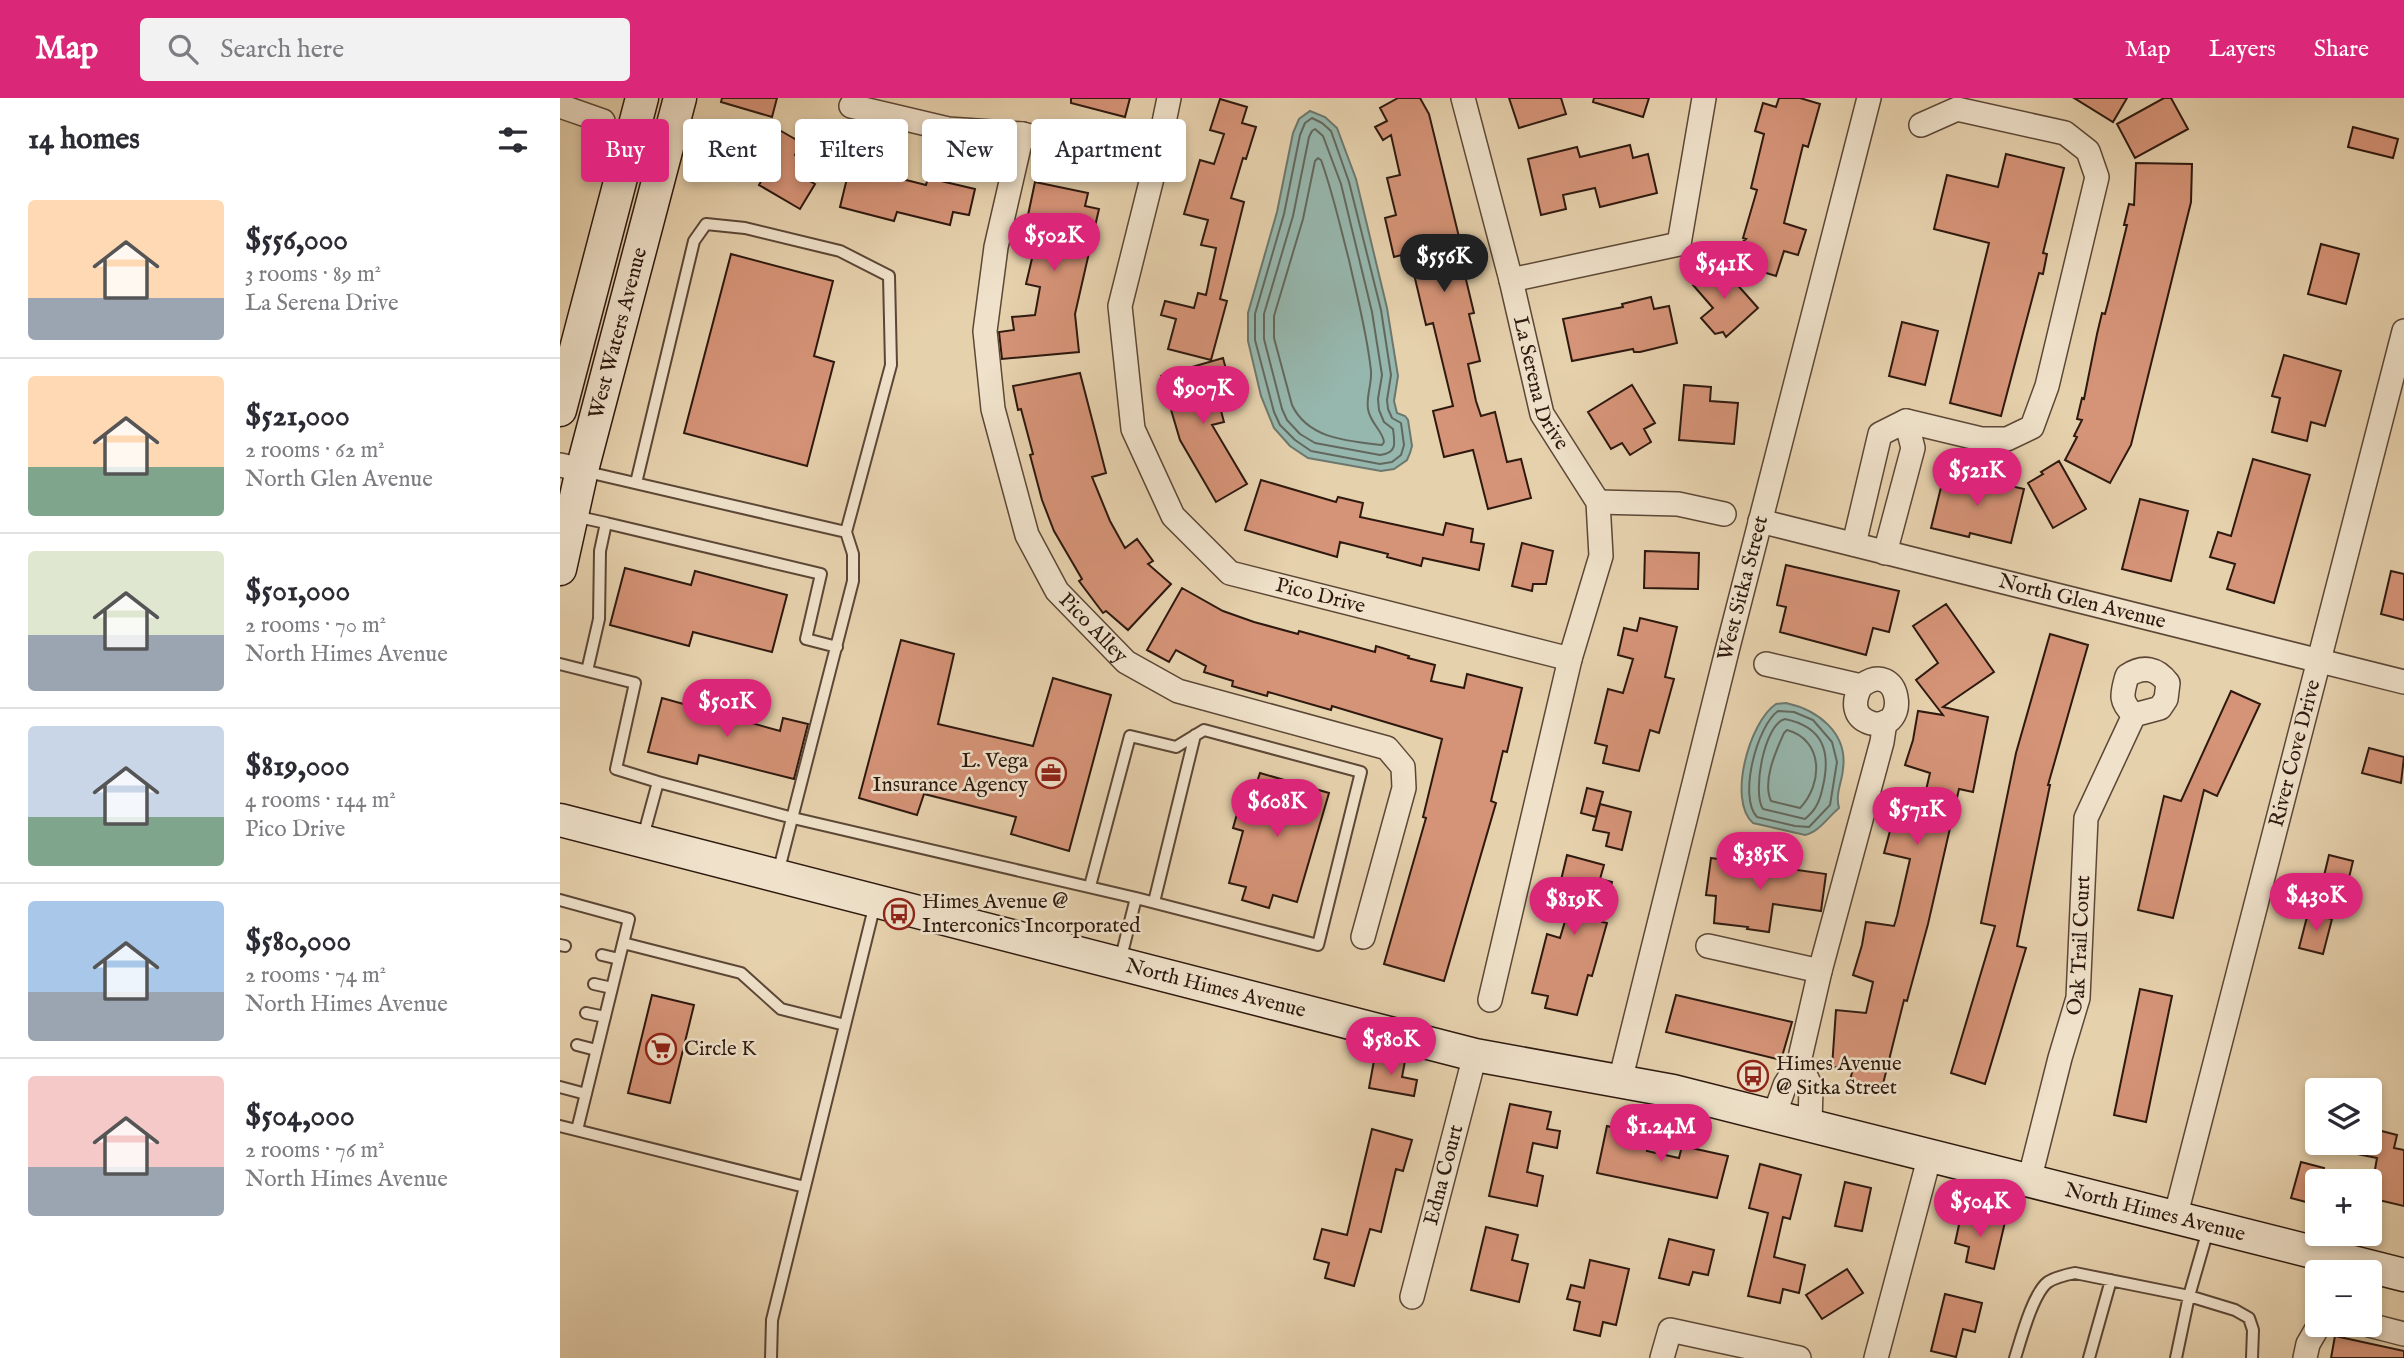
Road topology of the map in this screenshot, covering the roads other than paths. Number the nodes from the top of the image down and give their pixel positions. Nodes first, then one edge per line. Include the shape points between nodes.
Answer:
1 (680, 98) edge
2 (1169, 98) edge
3 (1463, 98) edge
4 (1704, 98) edge
5 (1869, 98) edge
6 (560, 106) edge
7 (851, 106) dead end
8 (638, 111) edge
9 (597, 119) edge
10 (1165, 119) edge
11 (1921, 125) dead end
12 (671, 134) junction
13 (1022, 134) junction
14 (1031, 136) edge
15 (1151, 182) edge
16 (1511, 280) junction
17 (2404, 331) edge
18 (560, 410) edge
19 (1906, 421) junction
20 (571, 468) edge
21 (636, 483) junction
22 (1598, 502) junction
23 (1724, 514) dead end
24 (572, 516) junction
25 (1760, 521) junction
26 (606, 523) junction
27 (846, 532) junction
28 (1854, 544) junction
29 (1885, 552) junction
30 (560, 569) edge
31 (837, 647) junction
32 (1570, 659) junction
33 (2319, 661) junction
34 (560, 664) edge
35 (1766, 664) dead end
36 (587, 671) junction
37 (2404, 682) edge
38 (1861, 686) junction
39 (2134, 715) dead end
40 (1885, 722) junction
41 (1195, 735) junction
42 (658, 782) junction
43 (793, 818) junction
44 (560, 820) edge
45 (642, 841) junction
46 (777, 876) junction
47 (1090, 886) junction
48 (1136, 898) junction
49 (560, 900) edge
50 (876, 901) junction
51 (1154, 902) junction
52 (1363, 937) dead end
53 (623, 943) junction
54 (1707, 946) dead end
55 (602, 955) dead end
56 (619, 959) junction
57 (1119, 963) junction
58 (1819, 971) junction
59 (594, 984) dead end
60 (612, 988) junction
61 (1490, 1000) dead end
62 (586, 1013) dead end
63 (605, 1017) junction
64 (845, 1025) junction
65 (577, 1045) dead end
66 (596, 1050) junction
67 (1475, 1055) junction
68 (1799, 1062) junction
69 (1620, 1081) junction
70 (560, 1087) edge
71 (586, 1094) junction
72 (1774, 1116) junction
73 (1810, 1125) junction
74 (560, 1126) edge
75 (576, 1130) junction
76 (1930, 1155) junction
77 (2029, 1181) junction
78 (805, 1187) junction
79 (2175, 1218) junction
80 (2209, 1227) junction
81 (2404, 1275) edge
82 (2112, 1280) junction
83 (2189, 1296) junction
84 (1412, 1297) dead end
85 (2382, 1328) edge
86 (2404, 1334) edge
87 (2312, 1337) edge
88 (771, 1358) edge
89 (1662, 1358) edge
90 (1799, 1358) edge
91 (1876, 1358) edge
92 (2015, 1358) edge
93 (2089, 1358) edge
94 (2176, 1358) edge
95 (2252, 1358) edge
96 (2305, 1358) edge

1 - 12 street, West Waters Avenue
2 - 10 street, Pico Drive
3 - 16 street, La Serena Drive
4 - 16 street via 1679,244
5 - 25 street, West Sitka Street
6 - 9 street
7 - 13 street via 948,129
8 - 12 street
8 - 18 street, West Waters Avenue
11 - 19 street via 1957,109 2065,133 2088,151 2097,177 2047,386 2032,427 2007,439 1980,439
12 - 20 street, West Waters Avenue
13 - 14 street
13 - 52 street, Pico Alley via 996,247 985,331 993,409 1027,535 1057,591 1126,662 1178,691 1387,748 1403,767 1404,788
15 - 32 street, Pico Drive via 1120,306 1133,429 1173,516 1230,573
16 - 22 street, La Serena Drive via 1542,414
17 - 33 street, River Cove Drive
19 - 28 street via 1880,434
19 - 29 street via 1913,448
20 - 21 lane
20 - 24 street, West Waters Avenue
21 - 27 lane
21 - 27 lane via 694,241 706,223 840,251 889,276 891,365
22 - 23 street via 1678,505
22 - 32 street, La Serena Drive via 1601,556
24 - 26 lane
24 - 30 street, West Waters Avenue
25 - 28 street, North Glen Avenue
25 - 69 street, West Sitka Street
26 - 31 lane via 821,574 806,639
26 - 36 lane via 600,551 599,619
27 - 31 lane via 853,554 853,581
28 - 29 street, North Glen Avenue
29 - 33 street, North Glen Avenue
31 - 43 lane
32 - 61 street
33 - 37 street, North Glen Avenue
33 - 79 street, River Cove Drive
34 - 36 lane
35 - 38 street
36 - 42 lane via 635,683 616,769
38 - 40 street via 1855,695 1857,712 1872,723
38 - 40 street via 1874,680 1891,686 1898,703
39 - 77 street, Oak Trail Court via 2086,818 2078,998
40 - 58 street
41 - 47 lane via 1176,747 1130,736
41 - 51 lane
41 - 51 lane via 1204,730 1361,772 1318,945
42 - 43 lane
42 - 45 lane
43 - 46 lane
43 - 47 lane
44 - 45 street, North Himes Avenue
45 - 46 street, North Himes Avenue
46 - 50 street, North Himes Avenue
47 - 48 lane
48 - 51 lane
48 - 57 lane
49 - 53 lane via 629,919
50 - 57 street, North Himes Avenue
50 - 64 lane
53 - 56 lane
53 - 64 lane via 741,973 781,1009
54 - 58 street
55 - 56 lane
56 - 60 lane
57 - 67 street, North Himes Avenue
58 - 68 street
59 - 60 lane
60 - 63 lane
62 - 63 lane
63 - 66 lane
64 - 78 lane
65 - 66 lane
66 - 71 lane
67 - 69 street, North Himes Avenue
67 - 84 street, Edna Court
68 - 72 street
68 - 73 street via 1811,1087
69 - 72 street, North Himes Avenue
70 - 71 lane
71 - 75 lane
72 - 73 street, North Himes Avenue
73 - 76 street, North Himes Avenue
74 - 75 lane
75 - 78 lane
76 - 77 street, North Himes Avenue
76 - 91 street
77 - 79 street, North Himes Avenue
78 - 88 lane via 772,1320
79 - 80 street, North Himes Avenue
80 - 81 street, North Himes Avenue
80 - 83 lane
82 - 83 lane
82 - 92 lane via 2074,1273 2047,1283 2038,1295
82 - 93 lane
83 - 94 lane
83 - 95 lane via 2249,1318
85 - 86 street
87 - 96 street
89 - 90 street via 1670,1330

